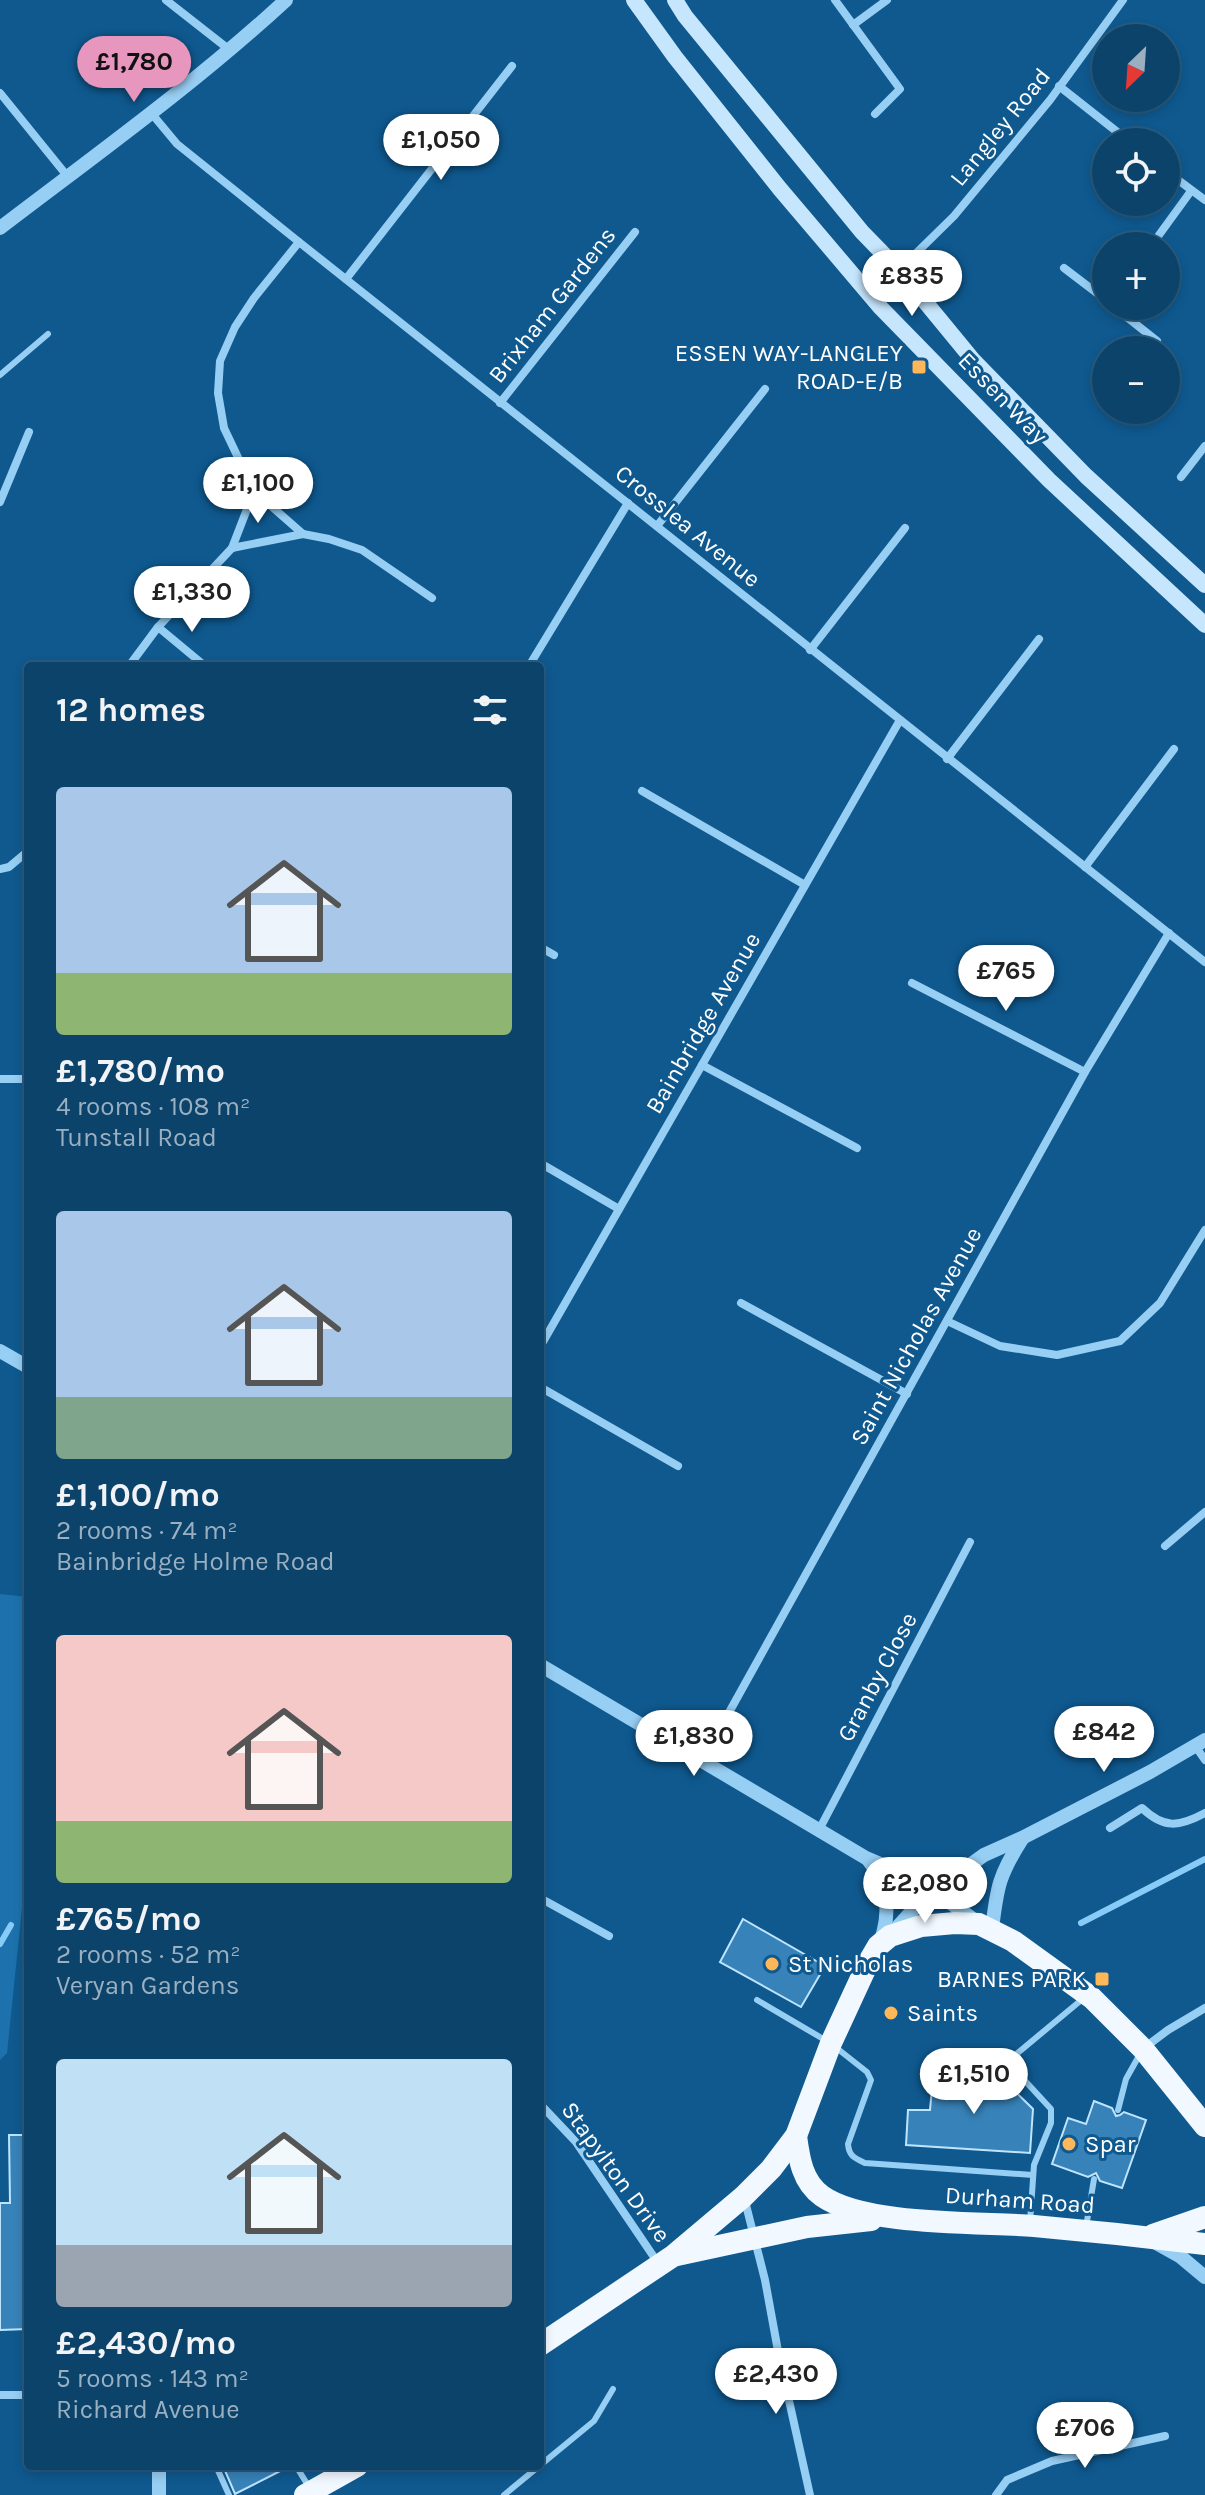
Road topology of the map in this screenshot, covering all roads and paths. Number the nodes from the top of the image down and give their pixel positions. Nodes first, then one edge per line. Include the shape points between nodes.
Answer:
1 (166, 0) edge
2 (286, 0) edge
3 (634, 0) edge
4 (675, 0) edge
5 (835, 0) edge
6 (887, 0) edge
7 (1119, 2) edge
8 (853, 25) junction
9 (231, 51) junction
10 (512, 66) dead end
11 (1059, 86) junction
12 (0, 93) edge
13 (152, 114) junction
14 (875, 114) dead end
15 (1112, 128) edge
16 (68, 177) junction
17 (1180, 182) edge
18 (1191, 191) junction
19 (1205, 200) edge
20 (0, 228) edge
21 (635, 232) dead end
22 (1161, 232) edge
23 (299, 242) junction
24 (1064, 268) dead end
25 (899, 270) junction
26 (346, 279) junction
27 (1092, 289) edge
28 (1131, 320) edge
29 (48, 334) dead end
30 (1151, 336) edge
31 (0, 375) edge
32 (765, 389) dead end
33 (500, 403) junction
34 (29, 432) dead end
35 (1205, 446) edge
36 (1181, 477) dead end
37 (254, 491) junction
38 (0, 502) edge
39 (628, 503) junction
40 (657, 526) junction
41 (905, 528) dead end
42 (303, 534) junction
43 (232, 548) junction
44 (1205, 585) edge
45 (432, 598) dead end
46 (1205, 625) edge
47 (158, 627) junction
48 (1039, 639) dead end
49 (810, 650) junction
50 (132, 662) edge
51 (200, 662) edge
52 (531, 662) edge
53 (900, 720) junction
54 (1174, 749) dead end
55 (947, 759) junction
56 (642, 791) dead end
57 (24, 854) edge
58 (1085, 867) junction
59 (0, 869) edge
60 (805, 885) junction
61 (1169, 933) junction
62 (544, 949) edge
63 (554, 955) dead end
64 (1205, 962) edge
65 (912, 983) dead end
66 (702, 1065) junction
67 (1085, 1072) junction
68 (0, 1079) edge
69 (24, 1079) edge
70 (857, 1148) dead end
71 (544, 1165) edge
72 (619, 1209) junction
73 (1205, 1230) edge
74 (741, 1303) dead end
75 (947, 1321) junction
76 (544, 1340) edge
77 (0, 1351) edge
78 (24, 1365) edge
79 (544, 1389) edge
80 (907, 1394) junction
81 (678, 1466) dead end
82 (1205, 1512) edge
83 (970, 1542) dead end
84 (1165, 1546) dead end
85 (544, 1667) edge
86 (1200, 1744) edge
87 (1205, 1760) edge
88 (702, 1761) junction
89 (1205, 1813) edge
90 (1110, 1828) dead end
91 (819, 1830) junction
92 (1022, 1838) junction
93 (866, 1858) junction
94 (935, 1890) junction
95 (544, 1900) edge
96 (985, 1926) junction
97 (609, 1936) dead end
98 (884, 1941) junction
99 (1088, 1995) junction
100 (757, 2000) dead end
101 (1205, 2008) edge
102 (831, 2043) junction
103 (1143, 2049) junction
104 (544, 2108) edge
105 (1118, 2110) dead end
106 (1200, 2120) edge
107 (796, 2136) junction
108 (1205, 2136) edge
109 (1033, 2175) junction
110 (1094, 2179) dead end
111 (743, 2197) junction
112 (888, 2217) junction
113 (1205, 2217) edge
114 (1030, 2226) junction
115 (1086, 2231) junction
116 (755, 2237) junction
117 (1147, 2237) junction
118 (1205, 2244) edge
119 (666, 2260) junction
120 (1205, 2277) edge
121 (544, 2342) edge
122 (613, 2389) dead end
123 (0, 2395) edge
124 (24, 2395) edge
125 (1165, 2436) dead end
126 (544, 2462) edge
127 (159, 2470) edge
128 (218, 2470) edge
129 (298, 2470) edge
130 (350, 2470) edge
131 (534, 2470) edge
132 (308, 2493) edge
133 (159, 2495) edge
134 (229, 2495) edge
135 (504, 2495) edge
136 (810, 2495) edge
137 (996, 2495) edge

1 - 9 street
2 - 9 street
3 - 46 main road, Essen Way via 780,189 881,308 1049,480
4 - 25 main road, Essen Way via 862,232
5 - 8 street
6 - 8 street
7 - 11 street, Langley Road
8 - 14 street via 900,89
9 - 13 street
10 - 26 street
11 - 15 street
11 - 25 street, Langley Road via 954,216
12 - 16 street
13 - 16 street
13 - 23 street, Crosslea Avenue via 177,144
16 - 20 street
17 - 18 street
18 - 19 street
18 - 22 street
21 - 33 street, Brixham Gardens
23 - 26 street, Crosslea Avenue
23 - 37 street via 235,327 220,361 224,428
24 - 27 street
25 - 44 main road, Essen Way via 973,360 1086,476
26 - 33 street, Crosslea Avenue
28 - 30 street
29 - 31 lane
32 - 40 street
33 - 39 street, Crosslea Avenue
34 - 38 street
35 - 36 street
37 - 42 street
37 - 43 street
39 - 40 street, Crosslea Avenue
39 - 52 street
40 - 49 street, Crosslea Avenue
41 - 49 street
42 - 43 street
42 - 45 street via 362,550
43 - 47 street
47 - 50 street
47 - 51 street
48 - 55 street
49 - 53 street, Crosslea Avenue
53 - 55 street, Crosslea Avenue
53 - 60 street, Bainbridge Avenue
54 - 58 street
55 - 58 street, Crosslea Avenue
56 - 60 street
57 - 59 street
58 - 61 street, Crosslea Avenue
60 - 66 street, Bainbridge Avenue
61 - 64 street, Crosslea Avenue
61 - 67 street, Saint Nicholas Avenue
62 - 63 street
65 - 67 street
66 - 70 street
66 - 72 street, Bainbridge Avenue
67 - 75 street, Saint Nicholas Avenue
68 - 69 street
71 - 72 street
72 - 76 street, Bainbridge Avenue
73 - 75 street via 1160,1303 1120,1341 1057,1355 1000,1346
74 - 80 street
75 - 80 street, Saint Nicholas Avenue
77 - 78 street
79 - 81 street
80 - 88 street, Saint Nicholas Avenue
82 - 84 street
83 - 91 street, Granby Close
85 - 88 street
86 - 87 street
86 - 92 street
88 - 91 street
89 - 90 street via 1170,1825 1142,1808
91 - 93 street
92 - 94 street via 984,1855
92 - 96 street via 1001,1874
93 - 94 street
93 - 98 street via 885,1888
94 - 96 street
94 - 98 street
95 - 97 street
96 - 98 highway via 937,1923
96 - 99 highway
98 - 102 highway, Durham Road
99 - 103 highway
99 - 109 lane via 1014,2056 1016,2071 1051,2109
100 - 102 lane
101 - 103 street
102 - 107 highway, Durham Road
102 - 109 lane via 871,2080 848,2144 854,2158
103 - 105 lane via 1126,2079
103 - 106 highway
104 - 119 street, Stapylton Drive
106 - 108 highway
107 - 111 highway, Durham Road
107 - 112 highway, Durham Road via 800,2162 821,2196
109 - 114 lane
110 - 115 lane
111 - 116 street
111 - 119 highway, Durham Road
112 - 114 highway, Durham Road
112 - 116 highway, Durham Road
113 - 117 highway, Durham Road
114 - 115 highway, Durham Road
115 - 117 highway, Durham Road
116 - 119 highway, Durham Road
116 - 136 street
117 - 118 highway, Durham Road
117 - 120 street
119 - 121 highway, Durham Road
122 - 126 lane via 594,2421
123 - 124 street
125 - 137 street via 1052,2461 1007,2480
127 - 133 street
128 - 134 lane
129 - 132 lane
130 - 132 highway
131 - 135 lane

